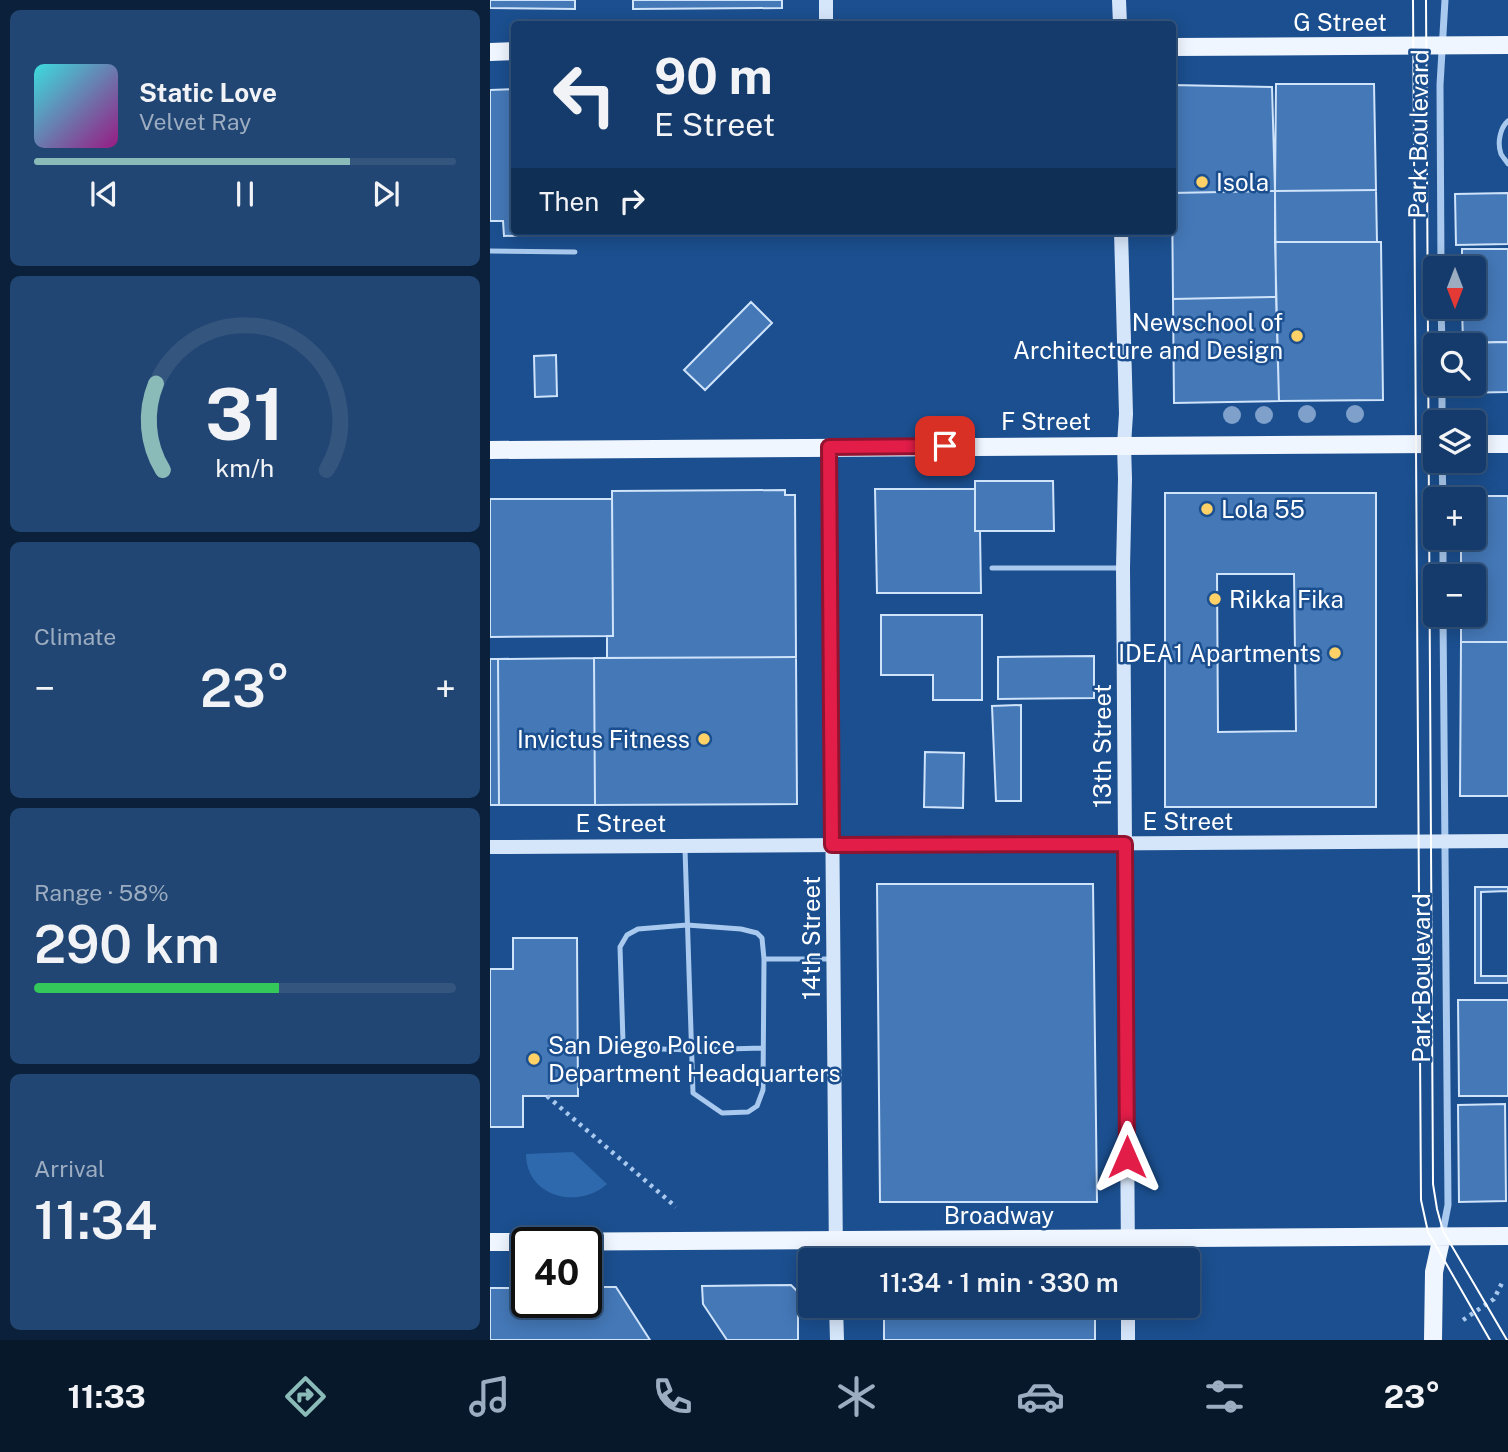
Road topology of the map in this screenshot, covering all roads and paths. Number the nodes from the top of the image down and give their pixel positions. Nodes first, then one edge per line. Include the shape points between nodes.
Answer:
1 (826, 0) edge
2 (1119, 0) edge
3 (1445, 0) edge
4 (826, 21) edge
5 (1119, 21) edge
6 (1443, 45) junction
7 (1508, 45) edge
8 (1176, 47) edge
9 (511, 51) edge
10 (490, 52) edge
11 (1508, 121) edge
12 (1508, 164) edge
13 (1121, 235) edge
14 (490, 251) edge
15 (575, 252) dead end
16 (1441, 256) edge
17 (1508, 443) edge
18 (1423, 444) edge
19 (1486, 444) edge
20 (1124, 445) junction
21 (829, 447) junction
22 (490, 450) edge
23 (992, 568) dead end
24 (1123, 568) junction
25 (1443, 627) edge
26 (1508, 841) edge
27 (1445, 842) junction
28 (1125, 844) junction
29 (684, 845) junction
30 (832, 845) junction
31 (490, 847) edge
32 (687, 925) junction
33 (764, 959) junction
34 (834, 959) junction
35 (763, 1048) junction
36 (692, 1050) junction
37 (547, 1096) dead end
38 (676, 1207) dead end
39 (1442, 1236) junction
40 (1508, 1236) edge
41 (1128, 1238) junction
42 (836, 1240) junction
43 (490, 1242) edge
44 (836, 1248) edge
45 (1128, 1248) edge
46 (1502, 1283) dead end
47 (836, 1318) edge
48 (1128, 1318) edge
49 (1463, 1320) dead end
50 (836, 1340) edge
51 (1129, 1340) edge
52 (1433, 1340) edge

1 - 4 street
2 - 5 street
3 - 6 street, Park Boulevard
6 - 7 main road, G Street
6 - 8 main road, G Street
6 - 16 street, Park Boulevard
9 - 10 main road
11 - 12 lane via 1500,134 1501,155
13 - 20 street, 13th Street
14 - 15 lane
17 - 19 main road
18 - 20 main road, F Street
20 - 21 main road, F Street
20 - 24 street, 13th Street
21 - 22 main road, F Street
21 - 30 street, 14th Street
23 - 24 lane
24 - 28 street, 13th Street
25 - 27 street, Park Boulevard
26 - 27 street, E Street
27 - 28 street, E Street
27 - 39 street, Park Boulevard via 1448,1205
28 - 30 street, E Street
28 - 41 street, 13th Street
29 - 30 street, E Street
29 - 31 street, E Street
29 - 32 lane
30 - 34 street, 14th Street
32 - 33 lane via 757,933 762,938
32 - 36 lane
32 - 36 lane via 638,929 627,935 620,947 623,1042 627,1048
33 - 34 lane
33 - 35 lane
34 - 42 street, 14th Street
35 - 36 lane
35 - 36 lane via 763,1090 757,1106 748,1112 722,1113 694,1093
37 - 38 path
39 - 40 main road, Broadway
39 - 41 main road, Broadway
39 - 52 main road, Park Boulevard via 1434,1272
41 - 42 main road, Broadway
41 - 45 street, 13th Street
42 - 43 main road, Broadway
42 - 44 street, 14th Street
46 - 49 path via 1494,1299
47 - 50 street
48 - 51 street

